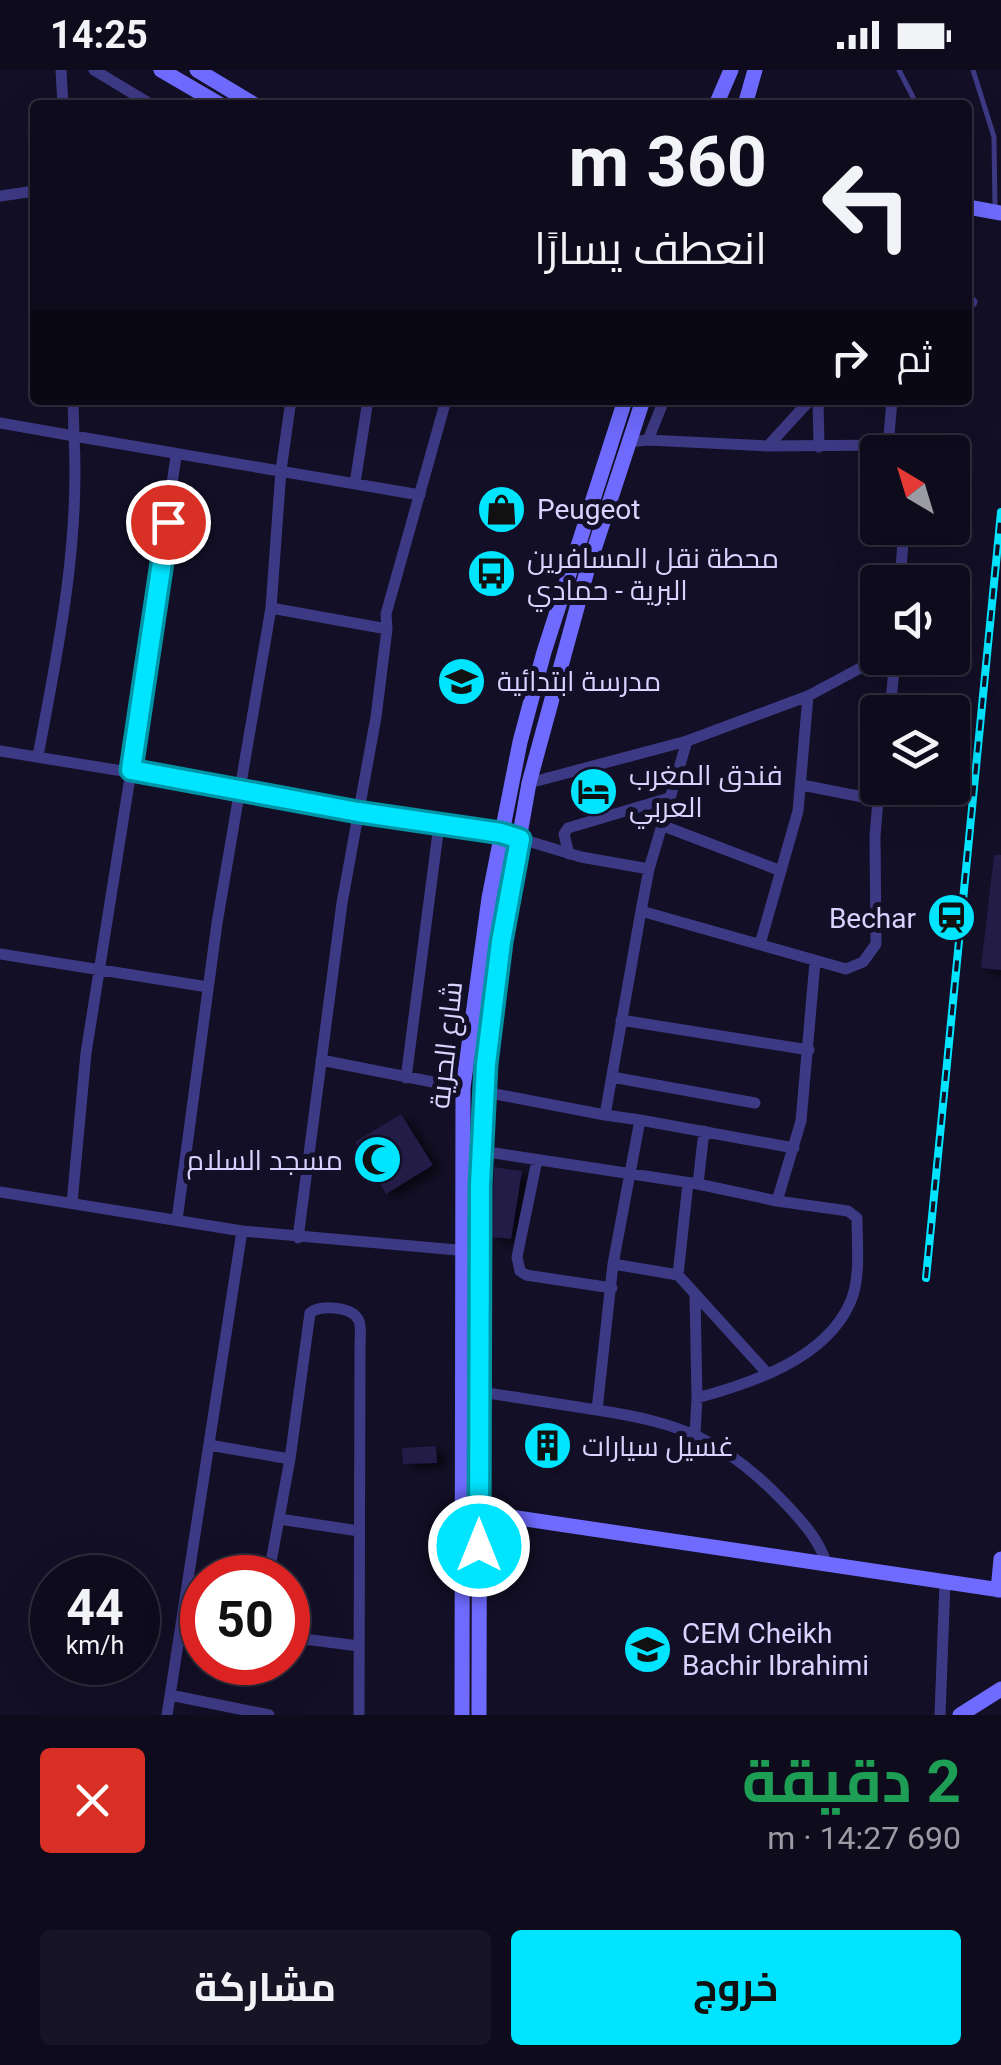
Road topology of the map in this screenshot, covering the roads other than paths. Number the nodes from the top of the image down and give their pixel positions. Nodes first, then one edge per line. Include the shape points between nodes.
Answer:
1 (61, 70) edge
2 (94, 70) edge
3 (161, 70) edge
4 (196, 70) edge
5 (731, 70) edge
6 (755, 70) edge
7 (899, 70) edge
8 (973, 70) edge
9 (63, 100) edge
10 (144, 100) edge
11 (212, 100) edge
12 (247, 100) edge
13 (718, 100) edge
14 (746, 100) edge
15 (914, 100) edge
16 (30, 193) edge
17 (0, 196) edge
18 (972, 208) edge
19 (998, 212) edge
20 (73, 405) edge
21 (290, 405) edge
22 (367, 405) edge
23 (445, 405) edge
24 (624, 405) edge
25 (642, 405) edge
26 (662, 405) edge
27 (805, 405) edge
28 (818, 405) edge
29 (892, 405) edge
30 (0, 423) edge
31 (889, 435) edge
32 (74, 436) junction
33 (648, 440) junction
34 (628, 442) junction
35 (768, 446) junction
36 (819, 447) junction
37 (860, 448) edge
38 (176, 456) junction
39 (281, 470) junction
40 (355, 483) junction
41 (420, 495) junction
42 (271, 608) junction
43 (387, 629) junction
44 (860, 668) edge
45 (808, 696) junction
46 (687, 741) junction
47 (0, 750) edge
48 (38, 756) junction
49 (131, 770) junction
50 (530, 783) junction
51 (802, 785) junction
52 (240, 790) junction
53 (860, 792) edge
54 (669, 798) junction
55 (878, 805) edge
56 (358, 812) junction
57 (440, 825) junction
58 (661, 825) junction
59 (501, 833) junction
60 (520, 839) junction
61 (569, 854) junction
62 (649, 868) junction
63 (781, 870) junction
64 (641, 912) junction
65 (760, 944) junction
66 (0, 954) edge
67 (815, 962) junction
68 (100, 969) junction
69 (208, 987) junction
70 (621, 1020) junction
71 (808, 1050) junction
72 (321, 1060) junction
73 (612, 1077) junction
74 (406, 1078) junction
75 (463, 1088) junction
76 (485, 1092) junction
77 (755, 1103) dead end
78 (605, 1115) junction
79 (640, 1120) junction
80 (704, 1131) junction
81 (794, 1148) junction
82 (481, 1151) junction
83 (537, 1160) junction
84 (629, 1173) junction
85 (693, 1183) junction
86 (0, 1192) edge
87 (777, 1201) junction
88 (72, 1203) junction
89 (177, 1220) junction
90 (242, 1231) junction
91 (298, 1238) junction
92 (460, 1250) junction
93 (480, 1252) junction
94 (614, 1264) junction
95 (678, 1275) junction
96 (612, 1288) junction
97 (695, 1295) junction
98 (767, 1373) junction
99 (481, 1392) junction
100 (697, 1398) junction
101 (597, 1410) junction
102 (694, 1434) junction
103 (209, 1445) junction
104 (290, 1460) junction
105 (461, 1509) junction
106 (479, 1512) junction
107 (279, 1519) junction
108 (359, 1531) junction
109 (192, 1555) edge
110 (272, 1555) edge
111 (1001, 1559) edge
112 (827, 1565) junction
113 (945, 1582) junction
114 (1000, 1590) edge
115 (180, 1631) edge
116 (310, 1640) edge
117 (359, 1646) junction
118 (1001, 1689) edge
119 (170, 1696) junction
120 (167, 1715) edge
121 (269, 1715) edge
122 (359, 1715) edge
123 (462, 1715) edge
124 (479, 1715) edge
125 (940, 1715) edge
126 (960, 1715) edge

1 - 9 street
2 - 10 street
3 - 11 main road
4 - 12 main road
5 - 13 main road
6 - 14 main road
7 - 15 lane
8 - 19 lane via 994,137
16 - 17 street
18 - 19 main road
20 - 32 street
21 - 39 street
22 - 40 street
23 - 41 street
24 - 59 main road, شارع الحرية via 544,652
25 - 34 main road, شارع الحرية
26 - 33 street
27 - 35 street
28 - 36 street
29 - 31 street
30 - 32 street
32 - 38 street
32 - 48 street via 74,529
33 - 34 street
33 - 35 street
34 - 50 main road, شارع الحرية
35 - 36 street
36 - 37 street
38 - 39 street
38 - 49 street
39 - 40 street
39 - 42 street
40 - 41 street
41 - 43 street via 392,586
42 - 43 street
42 - 52 street
43 - 56 street
44 - 45 street
45 - 46 street
45 - 51 street
46 - 50 street
46 - 54 street
47 - 48 street
48 - 49 street
49 - 52 street
49 - 68 street
50 - 60 main road, شارع الحرية
51 - 53 street
51 - 63 street
52 - 56 street
52 - 69 street
54 - 58 street
54 - 61 street via 568,828
55 - 67 street via 876,944 846,969
56 - 57 street
56 - 72 street
57 - 59 street
57 - 74 street
58 - 62 street
58 - 63 street
59 - 60 street
59 - 75 main road, شارع الحرية
60 - 61 street
60 - 76 main road, شارع الحرية
61 - 62 street
62 - 64 street
63 - 65 street
64 - 65 street
64 - 70 street
65 - 67 street
66 - 68 street
67 - 71 street
68 - 69 street
68 - 88 street
69 - 89 street
70 - 71 street
70 - 73 street
71 - 81 street
72 - 74 street
72 - 91 street
73 - 77 street
73 - 78 street
74 - 75 street
75 - 92 main road, شارع الحرية
76 - 78 street
76 - 82 main road, شارع الحرية
78 - 79 street
79 - 80 street
79 - 84 street
80 - 81 street
80 - 85 street
81 - 87 street
82 - 83 street
82 - 93 main road, شارع الحرية
83 - 84 street
83 - 96 street via 518,1267 526,1275
84 - 85 street
84 - 94 street
85 - 87 street
85 - 95 street
86 - 88 street
87 - 98 street via 852,1212 856,1262 852,1301 829,1335
88 - 89 street
89 - 90 street
90 - 91 street
90 - 103 street
91 - 92 street
92 - 93 street
92 - 105 main road, شارع الحرية
93 - 99 main road, شارع الحرية
94 - 95 street
94 - 96 street
95 - 97 street
96 - 101 street
97 - 98 street
97 - 100 street
98 - 100 street
99 - 101 street
99 - 106 main road, شارع الحرية
100 - 102 street
101 - 102 street via 655,1419
102 - 112 street via 756,1474 821,1544
103 - 104 street
103 - 109 street
104 - 107 street
104 - 108 street via 310,1313 328,1308 354,1314 360,1322
105 - 106 main road
105 - 123 main road, شارع الحرية
106 - 112 main road
106 - 124 main road, شارع الحرية
107 - 108 street
107 - 110 street
108 - 117 street
111 - 114 main road
112 - 113 main road
113 - 114 main road
113 - 125 street
115 - 119 street
116 - 117 street
117 - 122 street
118 - 126 main road
119 - 120 street
119 - 121 street

